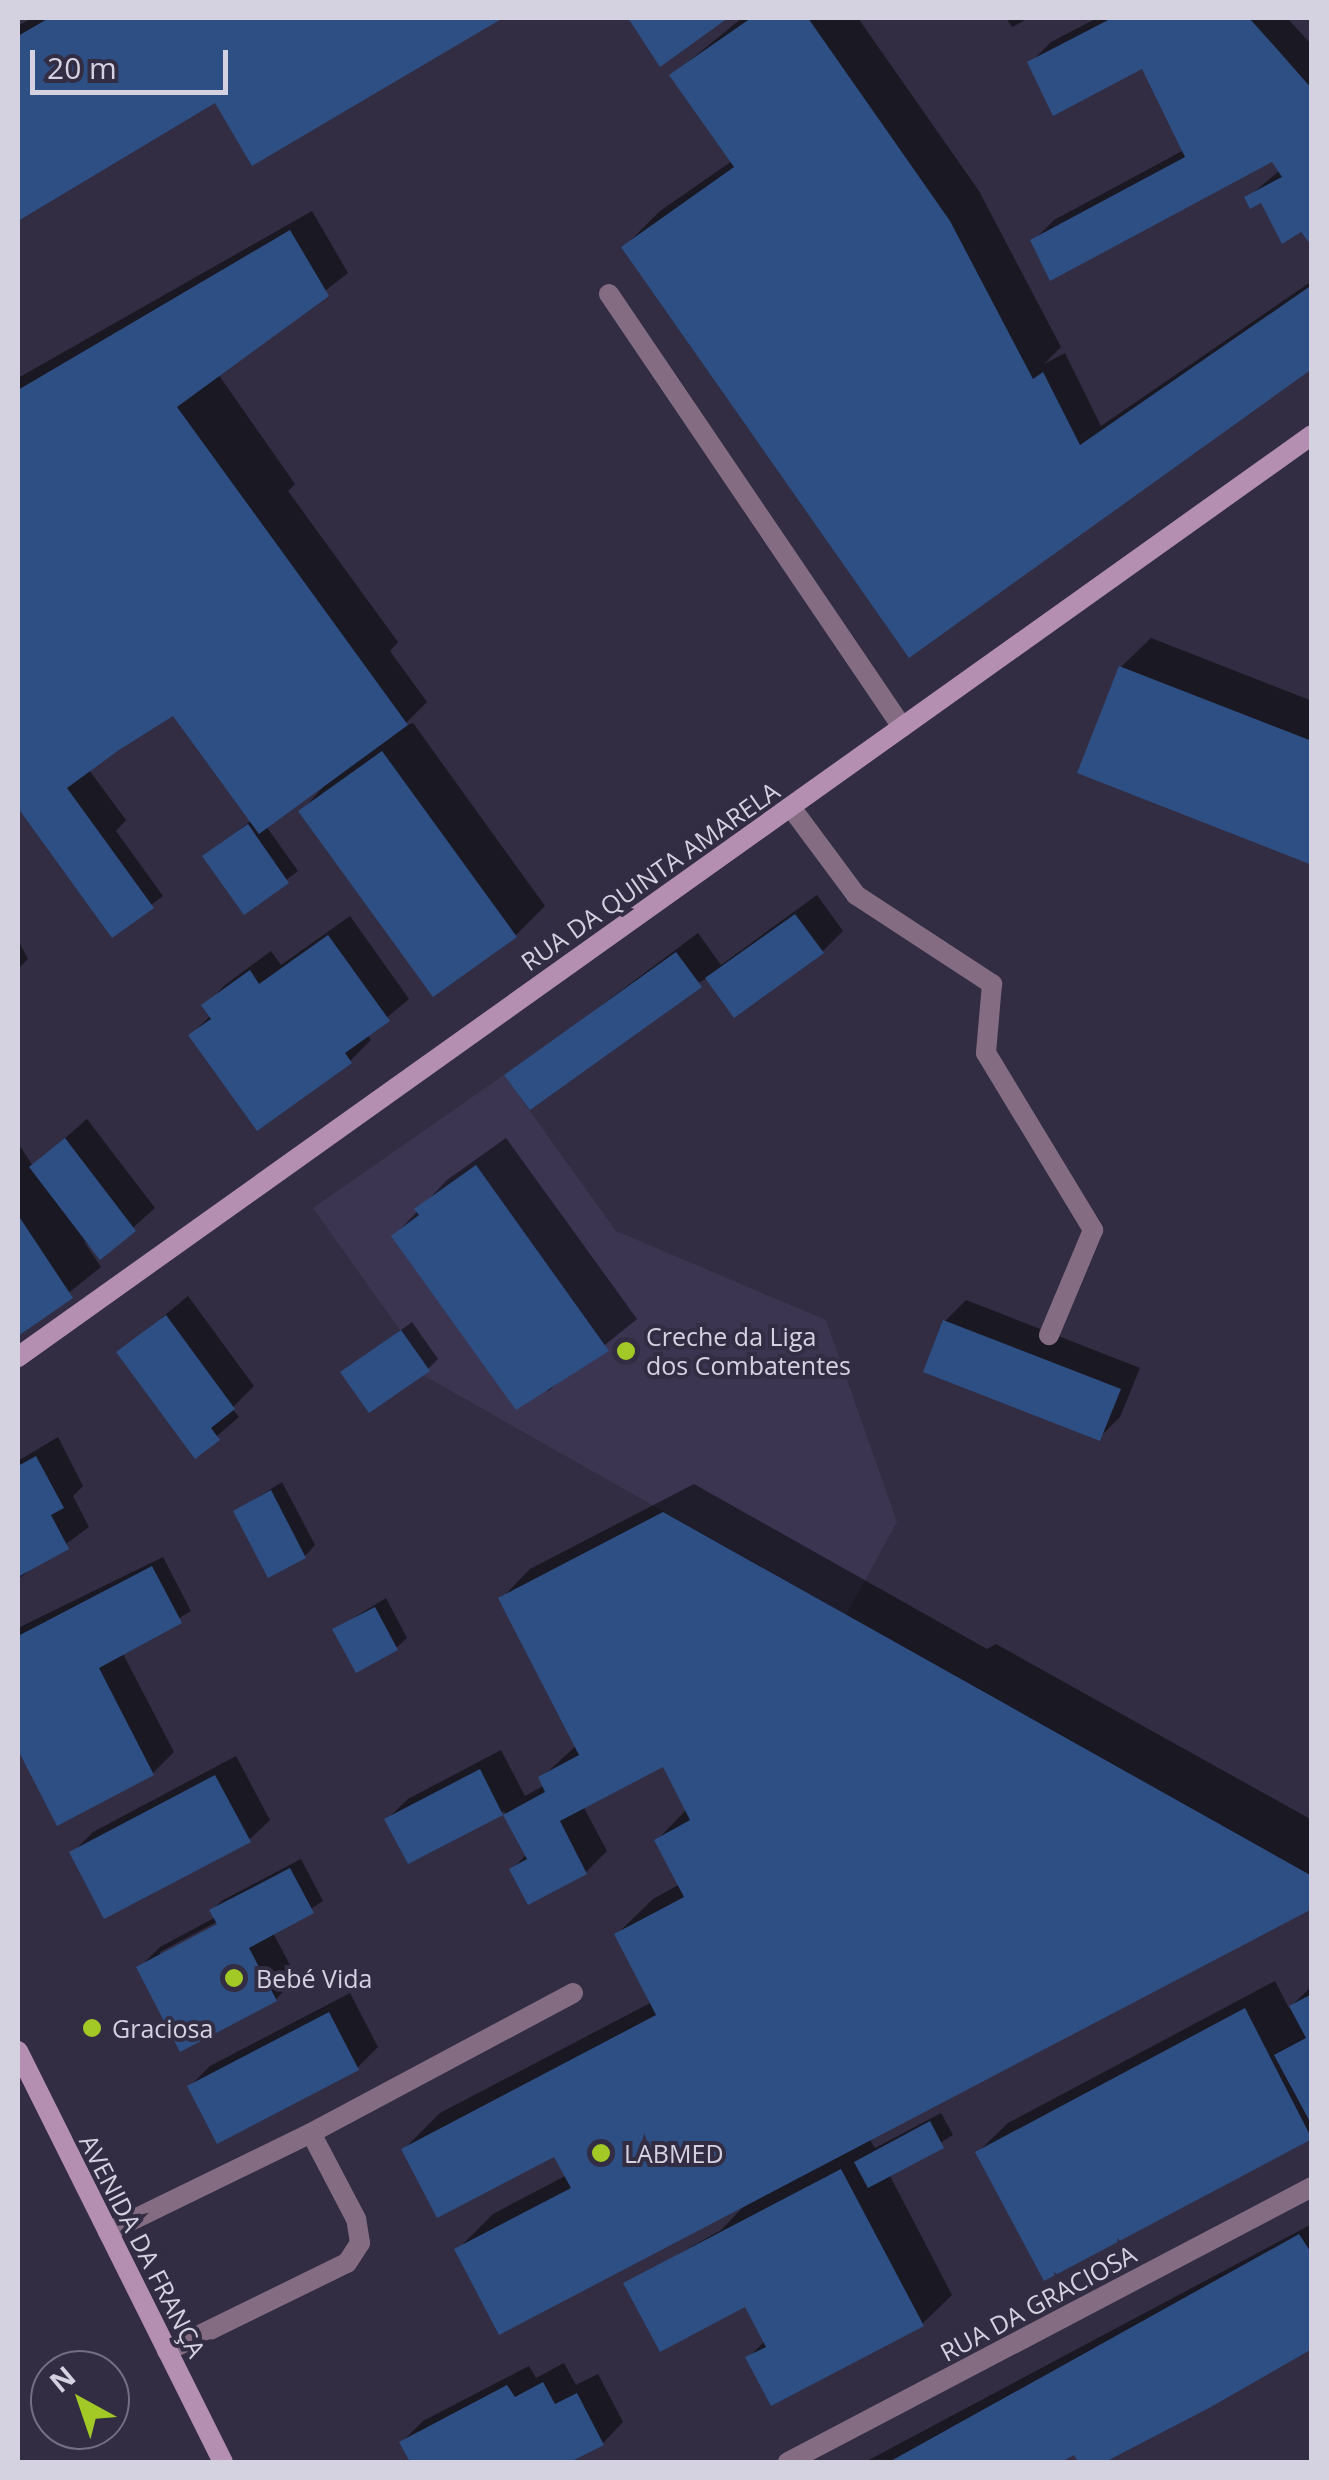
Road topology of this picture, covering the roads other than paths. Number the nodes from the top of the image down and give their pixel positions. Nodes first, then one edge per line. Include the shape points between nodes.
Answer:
1 (609, 294) dead end
2 (1312, 435) edge
3 (902, 727) junction
4 (790, 806) junction
5 (1049, 1336) dead end
6 (18, 1357) edge
7 (573, 1993) dead end
8 (18, 2051) edge
9 (311, 2133) junction
10 (1312, 2187) edge
11 (108, 2232) junction
12 (167, 2350) junction
13 (223, 2462) edge
14 (788, 2462) edge

1 - 3 street
2 - 3 main road, RUA DA QUINTA AMARELA
3 - 4 main road, RUA DA QUINTA AMARELA
4 - 5 street via 856,895 992,984 986,1053 1093,1230
4 - 6 main road, RUA DA QUINTA AMARELA
7 - 9 street
8 - 11 main road, AVENIDA DA FRANÇA
9 - 11 street
9 - 12 street via 356,2219 360,2243 347,2263
10 - 14 street, RUA DA GRACIOSA
11 - 12 main road, AVENIDA DA FRANÇA
12 - 13 main road, AVENIDA DA FRANÇA

